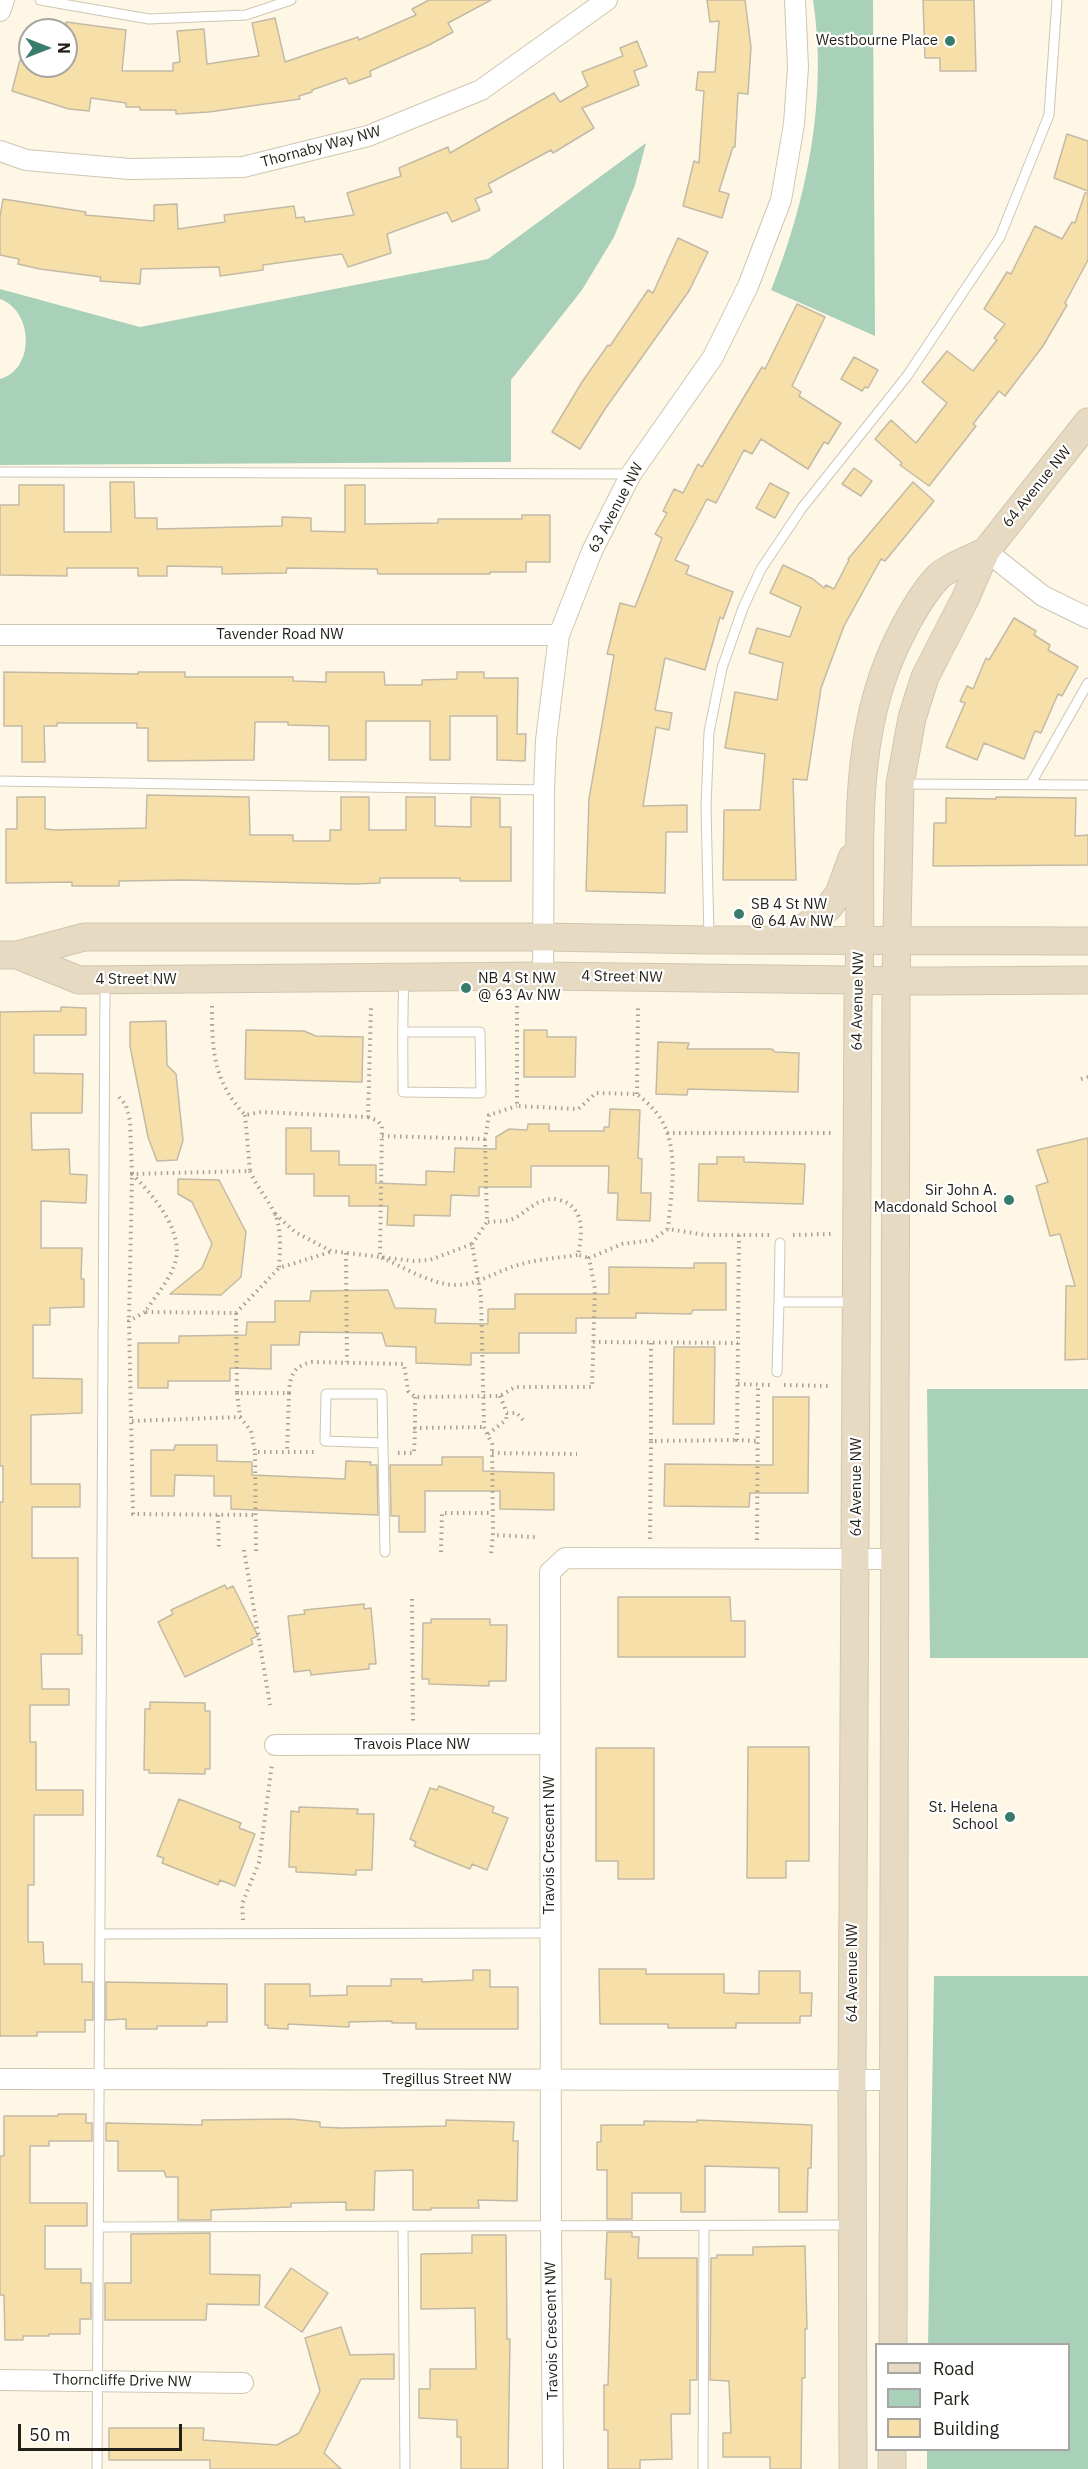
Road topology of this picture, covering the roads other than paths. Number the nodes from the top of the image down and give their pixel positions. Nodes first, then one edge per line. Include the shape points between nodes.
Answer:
1 (4, 0) edge
2 (40, 0) edge
3 (291, 0) edge
4 (607, 0) edge
5 (795, 0) edge
6 (1057, 0) edge
7 (0, 11) edge
8 (0, 151) edge
9 (1088, 422) edge
10 (0, 472) edge
11 (631, 474) junction
12 (986, 551) junction
13 (1088, 618) edge
14 (0, 635) edge
15 (560, 635) junction
16 (1088, 683) edge
17 (0, 782) edge
18 (900, 784) junction
19 (1030, 785) junction
20 (1088, 785) edge
21 (544, 790) junction
22 (859, 840) junction
23 (544, 937) junction
24 (791, 939) junction
25 (709, 940) junction
26 (859, 940) junction
27 (898, 940) junction
28 (1088, 941) edge
29 (8, 955) edge
30 (543, 976) junction
31 (404, 977) junction
32 (859, 980) junction
33 (896, 980) junction
34 (1088, 980) edge
35 (105, 981) junction
36 (403, 1032) junction
37 (782, 1239) road end
38 (779, 1302) junction
39 (857, 1302) junction
40 (777, 1372) dead end
41 (383, 1443) junction
42 (385, 1552) dead end
43 (896, 1559) junction
44 (856, 1560) junction
45 (549, 1744) junction
46 (275, 1745) road end
47 (550, 1933) junction
48 (101, 1934) junction
49 (100, 2078) junction
50 (0, 2079) edge
51 (852, 2079) junction
52 (894, 2080) junction
53 (551, 2081) junction
54 (853, 2225) junction
55 (551, 2226) junction
56 (704, 2226) junction
57 (99, 2227) junction
58 (403, 2228) junction
59 (893, 2343) edge
60 (0, 2380) edge
61 (98, 2381) junction
62 (243, 2383) dead end
63 (892, 2451) edge
64 (97, 2469) edge
65 (405, 2469) edge
66 (554, 2469) edge
67 (703, 2469) edge
68 (853, 2469) edge
69 (892, 2469) edge

1 - 7 street
2 - 3 lane via 149,19 246,15
4 - 8 street, Thornaby Way NW via 482,90 357,139 243,167 129,170 26,160
5 - 11 street, 63 Avenue NW via 797,89 781,200 748,286 713,357
6 - 25 lane via 1049,115 1000,237 907,376 802,508 761,569 742,608 722,668 709,732
9 - 12 main road, 64 Avenue NW
10 - 11 lane
11 - 15 street, 63 Avenue NW via 592,551
12 - 13 street via 1043,596
12 - 18 main road, 64 Avenue NW via 925,677 912,718
12 - 22 main road, 64 Avenue NW via 939,576 912,612 891,652 869,727
14 - 15 street, Tavender Road NW
15 - 21 street, 63 Avenue NW via 546,740
16 - 19 lane
17 - 21 lane
18 - 19 lane
18 - 27 main road, 64 Avenue NW
19 - 20 lane
21 - 23 street, 63 Avenue NW
22 - 24 main road via 839,894
22 - 26 main road, 64 Avenue NW
23 - 25 main road, 4 Street NW
23 - 29 main road, 4 Street NW via 84,937
23 - 30 street, 63 Avenue NW
24 - 25 main road, 4 Street NW
24 - 26 main road, 4 Street NW
26 - 27 main road, 4 Street NW
26 - 32 main road, 64 Avenue NW
27 - 28 main road, 4 Street NW
27 - 33 main road, 64 Avenue NW
29 - 35 main road, 4 Street NW via 79,980
30 - 31 main road, 4 Street NW
30 - 32 main road, 4 Street NW
31 - 35 main road, 4 Street NW
31 - 36 lane
32 - 33 main road, 4 Street NW
32 - 39 main road, 64 Avenue NW
33 - 34 main road, 4 Street NW
33 - 43 main road, 64 Avenue NW
35 - 48 lane
36 - 36 lane via 403,1092 481,1093 480,1032
37 - 38 lane
38 - 39 lane
38 - 40 lane
39 - 44 main road, 64 Avenue NW
41 - 41 lane via 381,1394 326,1394 325,1441
41 - 42 lane
43 - 44 street, Travois Crescent NW
43 - 52 main road, 64 Avenue NW
44 - 45 street, Travois Crescent NW via 565,1558 550,1572
44 - 51 main road, 64 Avenue NW
45 - 46 street, Travois Place NW
45 - 47 street, Travois Crescent NW
47 - 48 lane
47 - 53 street, Travois Crescent NW
48 - 49 lane
49 - 50 street, Tregillus Street NW
49 - 53 street, Tregillus Street NW
49 - 57 lane
51 - 52 street, Tregillus Street NW
51 - 53 street, Tregillus Street NW
51 - 54 main road, 64 Avenue NW
52 - 59 main road, 64 Avenue NW
53 - 55 street, Travois Crescent NW
54 - 56 lane
54 - 68 main road, 64 Avenue NW
55 - 56 lane
55 - 58 lane
55 - 66 street, Travois Crescent NW
56 - 67 lane
57 - 58 lane
57 - 61 lane
58 - 65 lane
60 - 61 street, Thorncliffe Drive NW
61 - 62 street, Thorncliffe Drive NW
61 - 64 lane
63 - 69 main road

